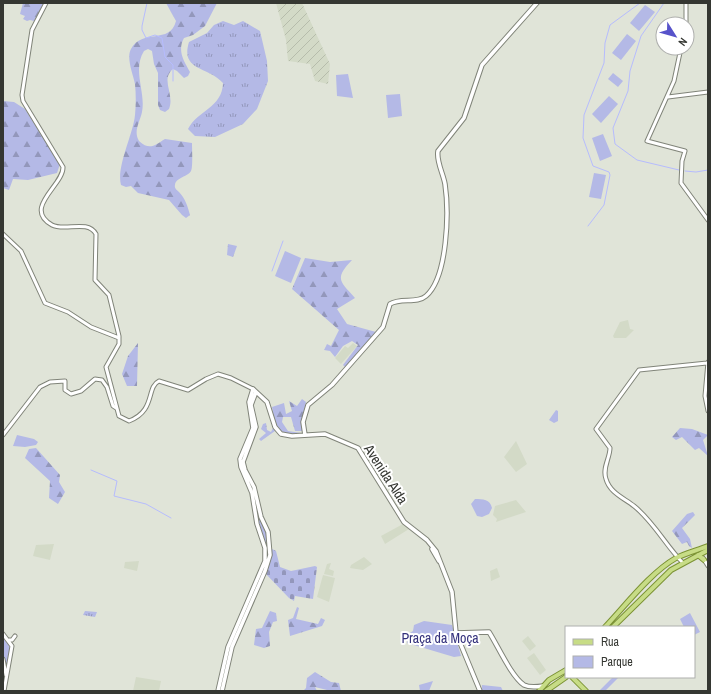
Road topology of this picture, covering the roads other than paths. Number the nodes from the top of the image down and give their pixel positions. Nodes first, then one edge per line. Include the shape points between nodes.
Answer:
1 (46, 3) edge
2 (537, 3) edge
3 (686, 3) edge
4 (686, 16) edge
5 (679, 56) edge
6 (708, 92) edge
7 (668, 97) junction
8 (708, 220) edge
9 (3, 234) edge
10 (118, 338) junction
11 (708, 362) edge
12 (255, 391) junction
13 (116, 408) junction
14 (708, 411) edge
15 (3, 435) edge
16 (304, 435) junction
17 (427, 540) junction
18 (708, 546) edge
19 (433, 550) junction
20 (708, 550) edge
21 (700, 553) junction
22 (438, 554) junction
23 (678, 557) junction
24 (704, 560) joint
25 (683, 563) junction
26 (708, 566) edge
27 (442, 567) junction
28 (242, 617) junction
29 (606, 626) edge
30 (613, 626) edge
31 (3, 634) edge
32 (456, 634) junction
33 (238, 635) junction
34 (15, 636) dead end
35 (233, 636) junction
36 (9, 640) junction
37 (232, 647) junction
38 (3, 661) edge
39 (9, 663) junction
40 (565, 672) edge
41 (6, 677) junction
42 (565, 678) edge
43 (573, 678) edge
44 (543, 686) junction
45 (4, 691) edge
46 (218, 691) edge
47 (222, 691) edge
48 (480, 691) edge
49 (539, 691) edge
50 (546, 691) edge
51 (586, 691) edge

1 - 10 street via 32,30 22,95 23,101 63,167 61,177 42,203 42,212 46,220 55,226 84,226 95,232 95,280 108,292
2 - 16 main road via 482,65 464,118 438,151 445,190 446,243 440,270 431,289 424,297 390,304 383,327 332,385 317,400 309,403 303,422
3 - 4 street
5 - 7 street
6 - 7 street
7 - 8 street via 647,141 685,151 681,183
9 - 10 street via 21,251 45,303
10 - 13 street via 117,346 106,367
11 - 14 street via 705,396
11 - 23 street via 639,370 596,429 610,450 605,470 607,483 618,496 633,505 644,516
12 - 13 street, Avenida Alda via 222,375 213,376 188,390 159,381 152,387 148,405 135,419 122,419
12 - 16 main road, Avenida Alda via 269,405 274,425 279,433 289,436
12 - 28 main road via 248,402 253,428 240,456 240,464 252,493 257,524 266,551 262,569
12 - 33 main road via 251,406 256,418 256,431 243,462 268,532 270,555
13 - 15 street via 102,380 92,381 82,391 71,394 65,390 65,381 50,382 40,387
16 - 17 main road, Avenida Alda via 325,434 358,448 404,522
17 - 19 main road, Avenida Alda
17 - 22 main road, Avenida Alda
18 - 21 main road
19 - 22 main road
19 - 27 main road, Avenida Alda
20 - 21 main road
21 - 23 main road
21 - 24 main road
21 - 25 main road
22 - 27 main road, Avenida Alda
23 - 25 street
23 - 29 main road via 659,571
24 - 26 street
25 - 30 main road via 666,574
27 - 32 main road, Avenida Alda via 452,592
28 - 33 main road via 237,630
28 - 35 main road
31 - 36 street
32 - 44 main road via 489,632 522,683 529,687
32 - 48 main road, Avenida Alda
33 - 37 main road
34 - 36 street
35 - 37 main road
35 - 46 main road via 226,654
36 - 39 street via 12,646
37 - 47 main road
38 - 39 street via 6,665
38 - 41 street
39 - 41 street
40 - 44 main road
41 - 45 street
42 - 50 main road
43 - 51 main road
44 - 49 main road

